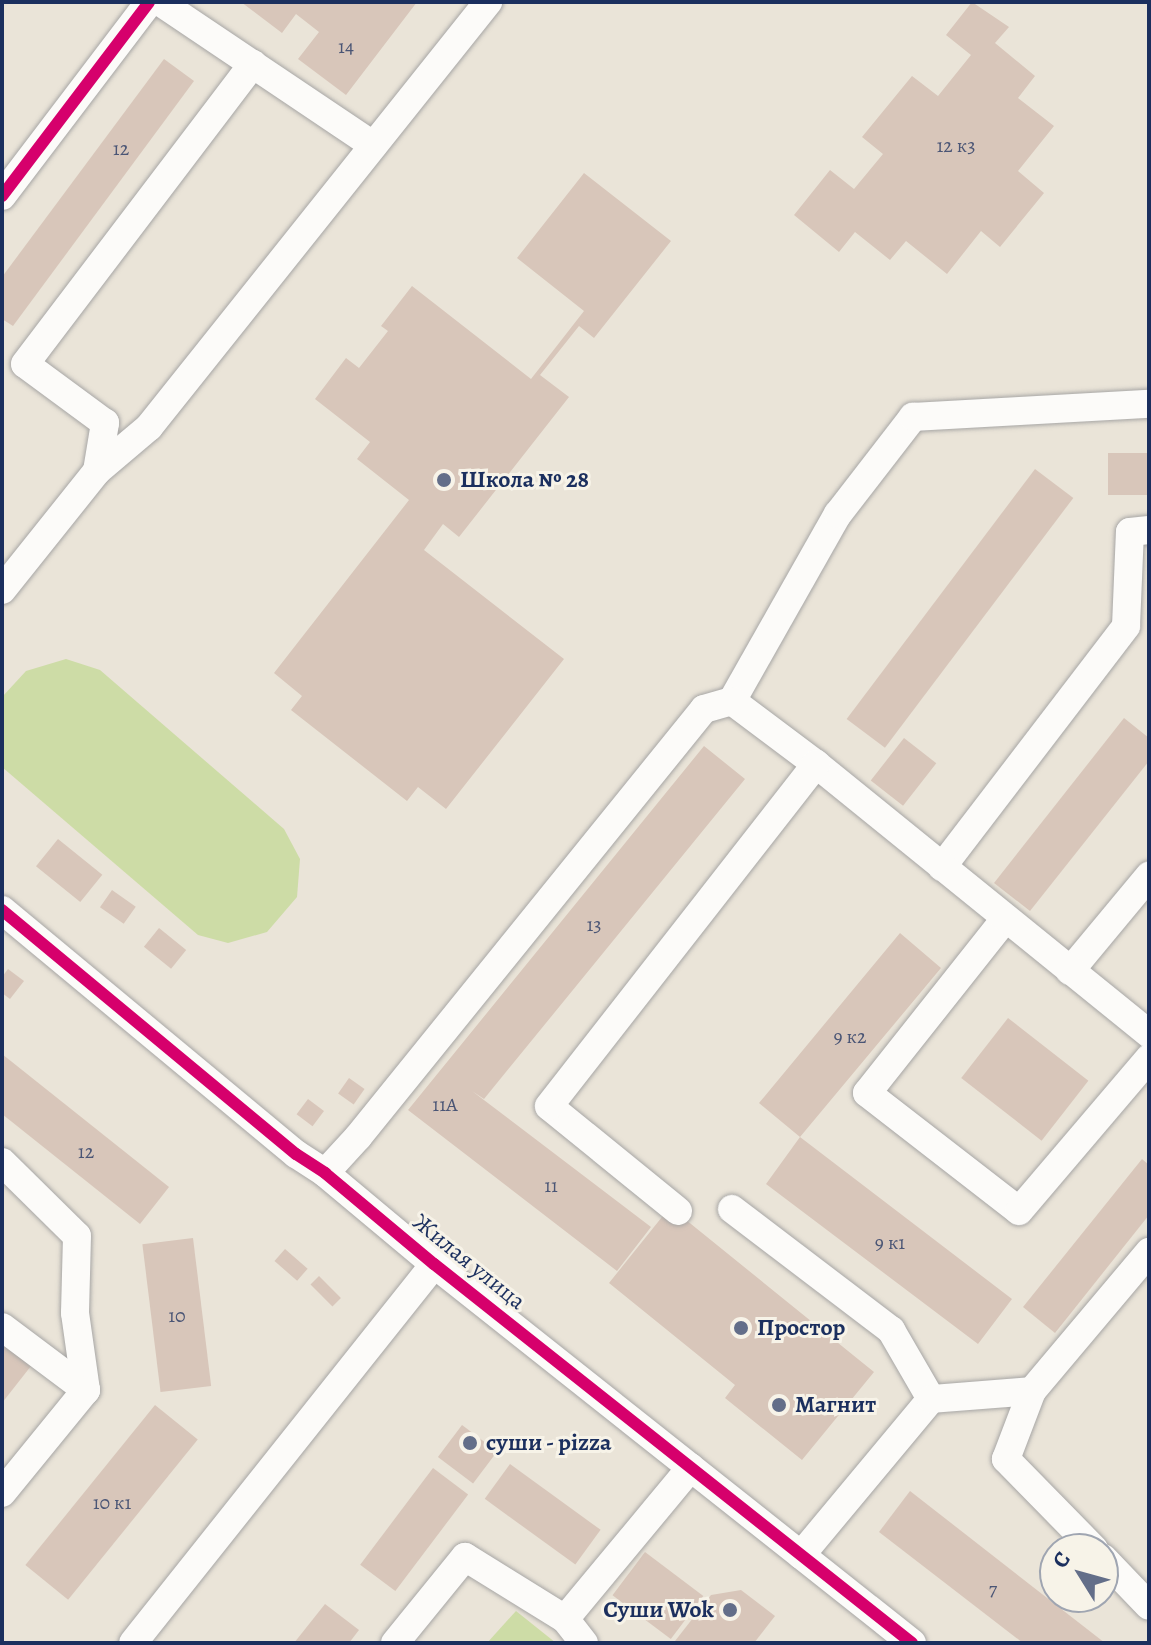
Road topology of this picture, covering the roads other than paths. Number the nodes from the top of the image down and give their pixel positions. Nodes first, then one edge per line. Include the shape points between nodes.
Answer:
1 (149, 2) edge
2 (160, 2) edge
3 (488, 2) edge
4 (253, 64) junction
5 (373, 145) junction
6 (2, 196) edge
7 (1149, 404) edge
8 (97, 471) junction
9 (1149, 530) edge
10 (2, 590) edge
11 (1138, 625) edge
12 (732, 701) junction
13 (816, 764) junction
14 (942, 867) junction
15 (1149, 876) edge
16 (2, 910) edge
17 (1005, 919) junction
18 (1070, 971) junction
19 (1149, 1034) edge
20 (1149, 1058) edge
21 (2, 1162) edge
22 (325, 1173) junction
23 (732, 1209) dead end
24 (678, 1211) dead end
25 (1149, 1252) edge
26 (434, 1264) junction
27 (2, 1327) edge
28 (86, 1390) junction
29 (1032, 1391) junction
30 (931, 1399) junction
31 (691, 1467) junction
32 (2, 1493) edge
33 (1078, 1533) edge
34 (801, 1555) junction
35 (1119, 1575) edge
36 (1149, 1606) edge
37 (565, 1619) junction
38 (133, 1643) edge
39 (395, 1643) edge
40 (584, 1643) edge
41 (912, 1643) edge

1 - 6 street
2 - 4 street
3 - 5 street
4 - 5 street
4 - 8 street via 25,364 105,423
5 - 8 street via 149,427
7 - 12 street via 913,417 838,514
8 - 10 street
9 - 11 street via 1130,532
11 - 14 street
12 - 13 street
12 - 22 street via 704,709
13 - 14 street
13 - 24 street via 549,1106
14 - 17 street
15 - 18 street
16 - 22 street, Жилая улица
17 - 18 street
17 - 20 street via 867,1093 1019,1211
18 - 19 street
21 - 28 street via 77,1236 75,1313
22 - 26 street, Жилая улица
23 - 30 street via 891,1330
25 - 29 street
26 - 31 street, Жилая улица
26 - 38 street
27 - 28 street
28 - 32 street
29 - 30 street
29 - 33 street via 1006,1459
30 - 34 street
31 - 34 street, Жилая улица
31 - 37 street
34 - 41 street, Жилая улица
35 - 36 street
37 - 39 street via 465,1557
37 - 40 street

